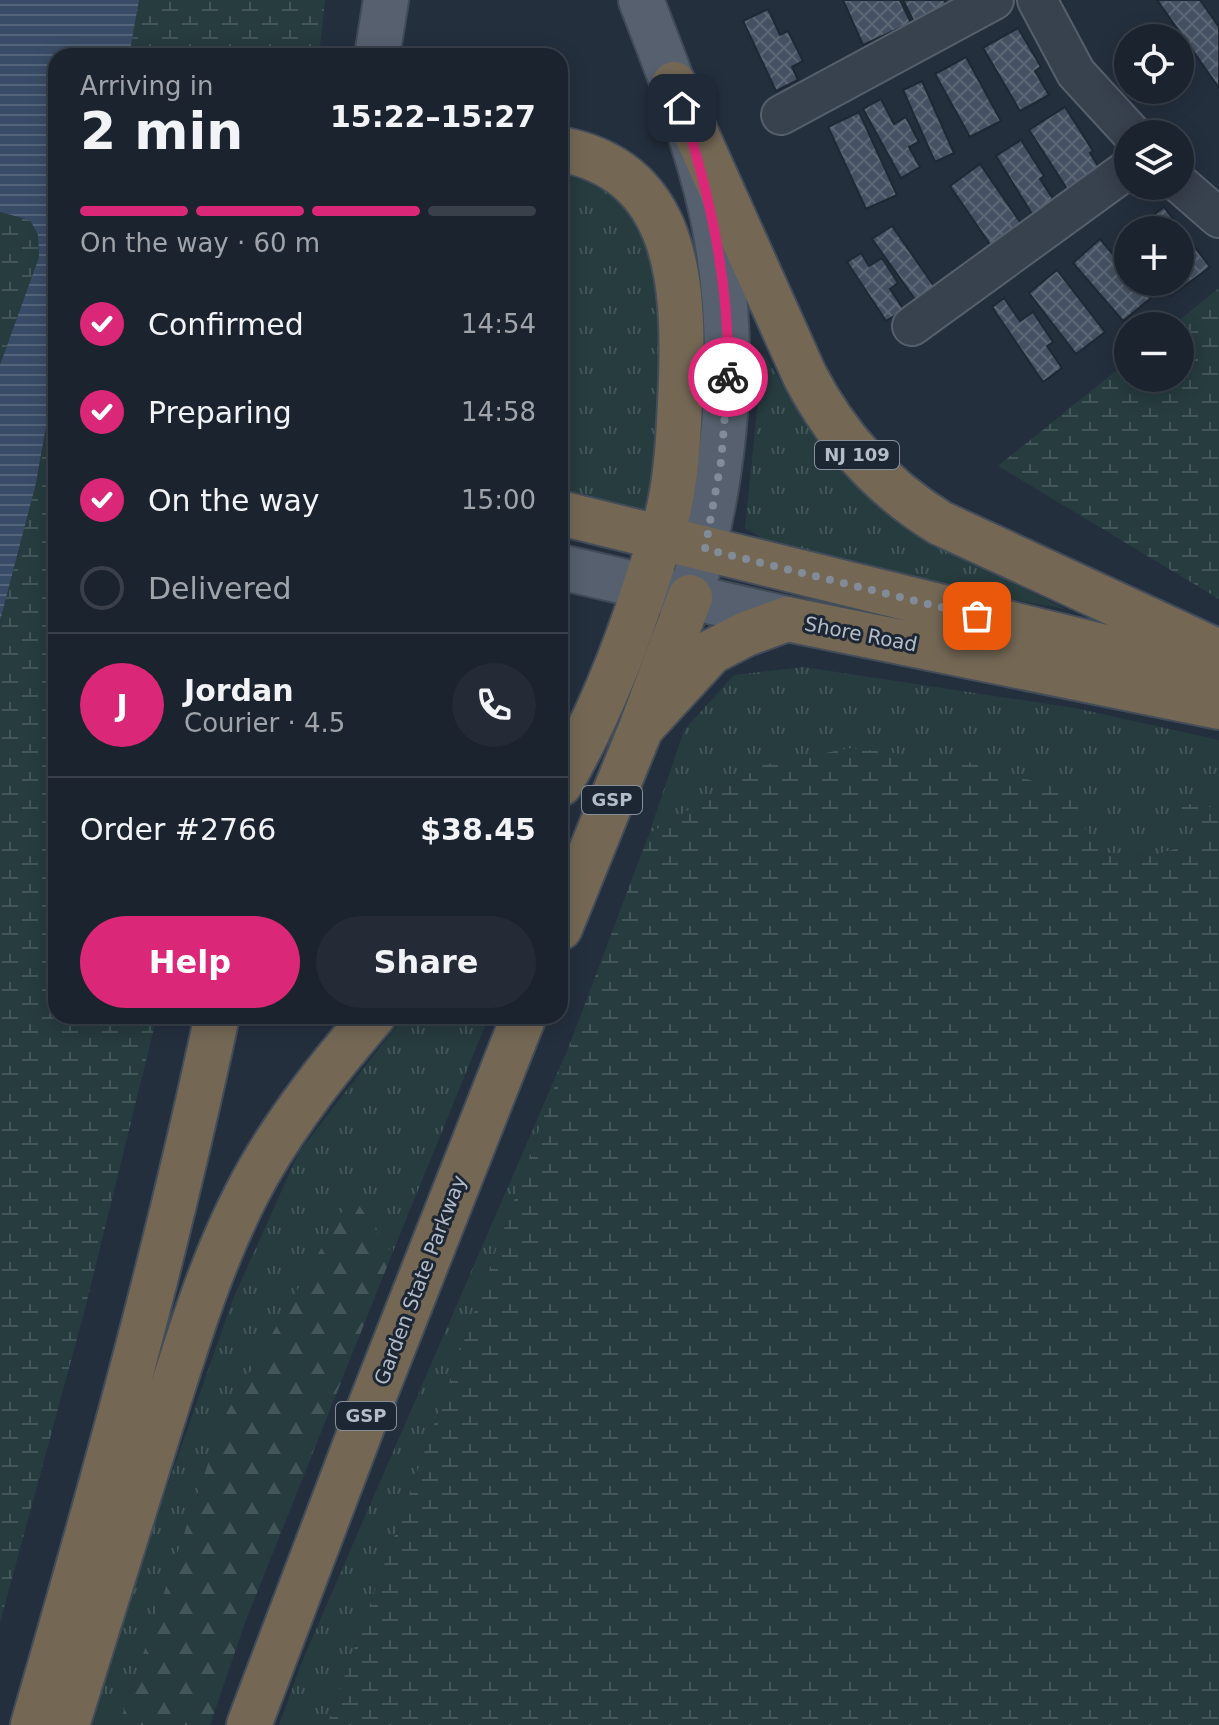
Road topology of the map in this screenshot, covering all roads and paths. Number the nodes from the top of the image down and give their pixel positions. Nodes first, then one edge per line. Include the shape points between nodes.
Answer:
1 (386, 0) edge
2 (641, 0) edge
3 (994, 0) edge
4 (1037, 0) edge
5 (378, 48) edge
6 (674, 84) junction
7 (781, 115) dead end
8 (1119, 120) edge
9 (568, 151) edge
10 (1114, 179) edge
11 (1194, 196) edge
12 (1219, 218) edge
13 (912, 326) dead end
14 (568, 515) edge
15 (660, 538) junction
16 (705, 549) junction
17 (568, 569) edge
18 (645, 586) junction
19 (690, 597) junction
20 (787, 619) junction
21 (1219, 652) edge
22 (1219, 675) edge
23 (1219, 707) edge
24 (641, 728) junction
25 (568, 770) edge
26 (568, 908) edge
27 (215, 1024) edge
28 (366, 1024) edge
29 (521, 1024) edge
30 (33, 1725) edge
31 (67, 1725) edge
32 (249, 1725) edge

1 - 5 main road
2 - 6 main road, NJ 109
3 - 7 street
4 - 8 street via 1076,73
6 - 16 main road, GSP via 712,212 729,350 724,434
6 - 21 highway, NJ 109 via 810,386 859,458 887,486 940,523
9 - 15 highway via 592,158 632,183 660,218 674,259 681,316 679,427
10 - 13 street
11 - 12 street
14 - 15 highway
15 - 16 highway
15 - 18 highway
16 - 19 main road, GSP
16 - 22 highway
17 - 18 main road, Shore Road
18 - 19 main road, Shore Road
18 - 25 highway via 592,727
19 - 20 main road, Shore Road
19 - 24 highway, GSP
20 - 23 highway, Shore Road
20 - 24 highway via 711,652
24 - 26 highway, GSP
27 - 30 highway via 153,1291
28 - 31 highway via 277,1141 227,1238 194,1319
29 - 32 highway, Garden State Parkway / GSP

